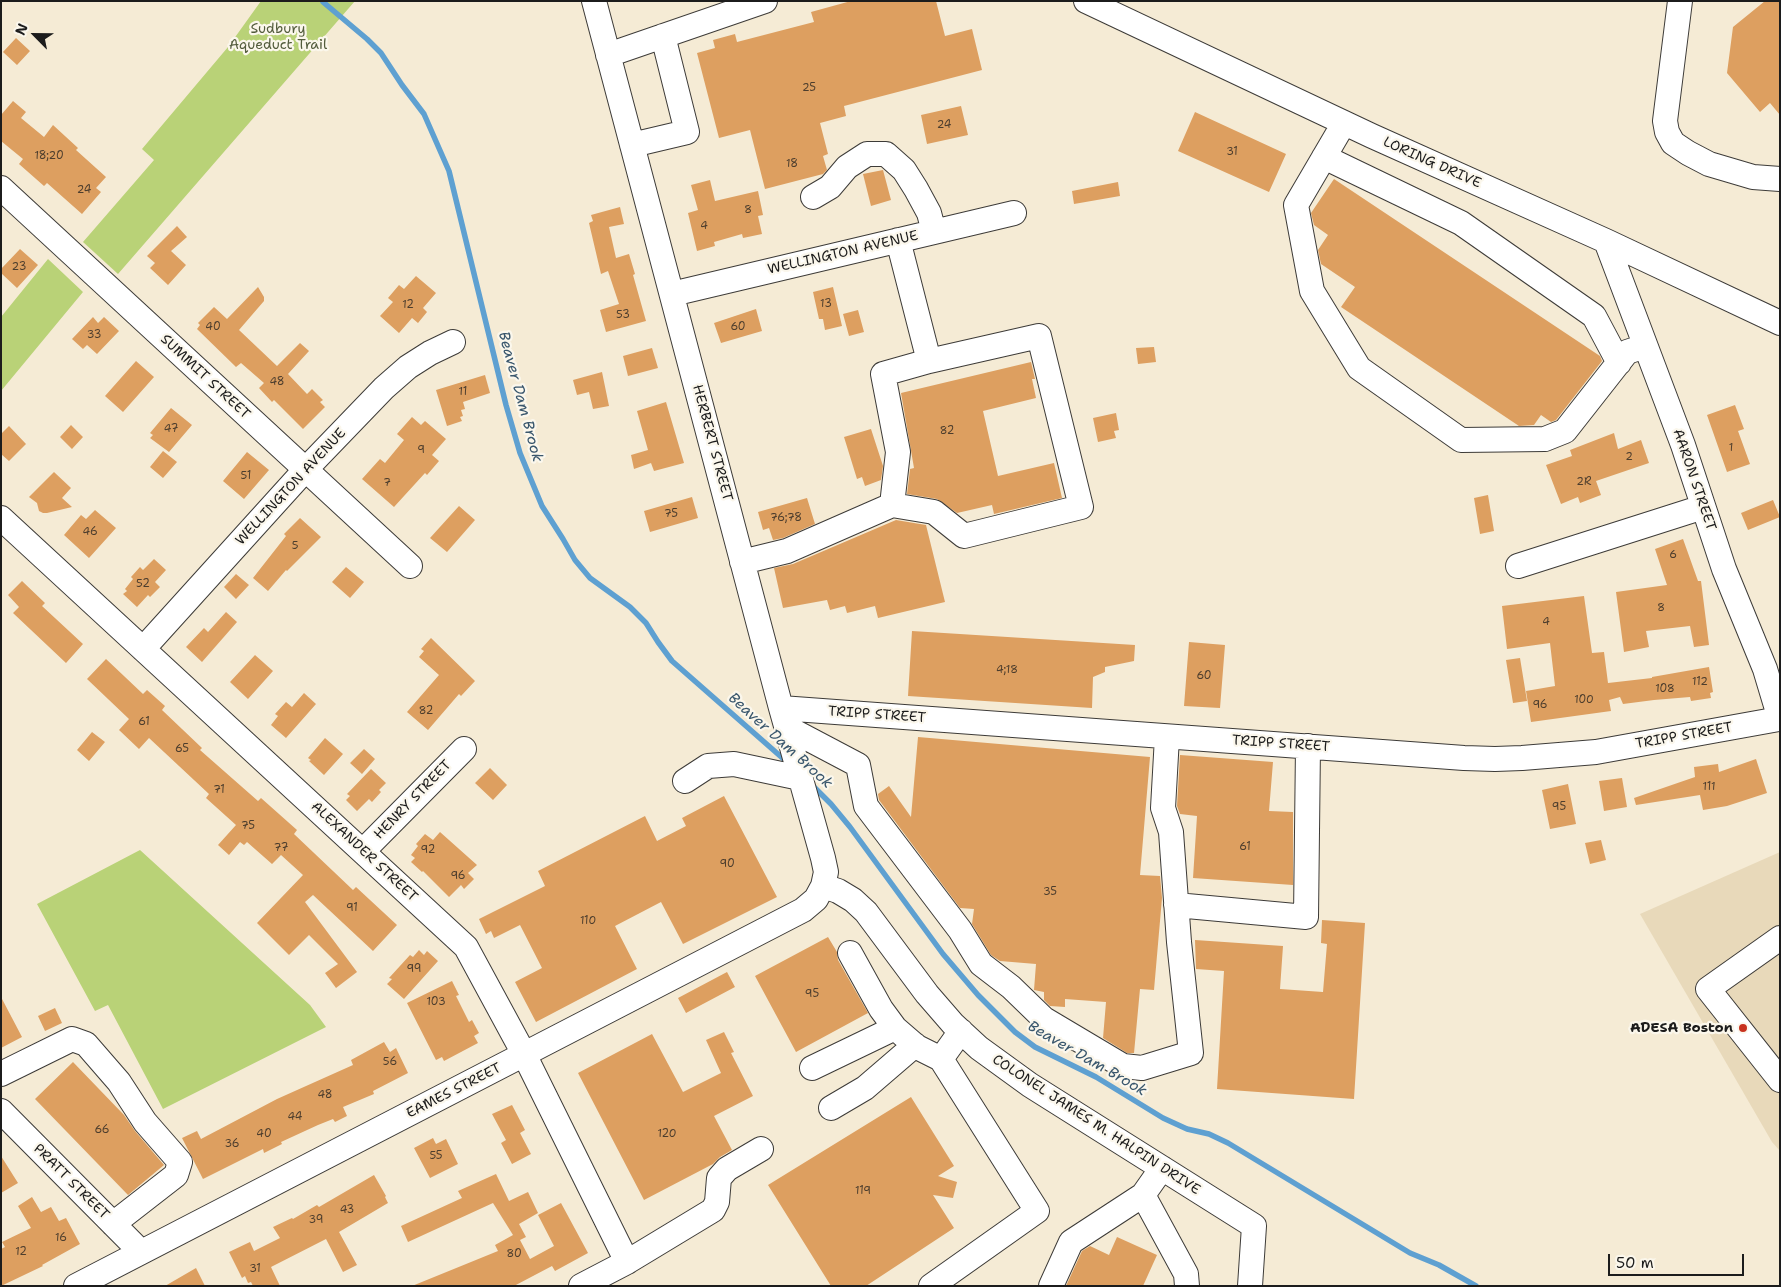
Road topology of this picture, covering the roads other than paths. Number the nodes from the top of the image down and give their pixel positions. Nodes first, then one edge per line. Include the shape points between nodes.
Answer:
1 (594, 1) edge
2 (765, 1) edge
3 (1086, 1) edge
4 (1680, 1) edge
5 (663, 36) junction
6 (608, 55) junction
7 (1344, 123) junction
8 (632, 145) junction
9 (1324, 157) junction
10 (1780, 179) edge
11 (1, 188) edge
12 (813, 198) dead end
13 (1014, 213) dead end
14 (934, 232) junction
15 (898, 240) junction
16 (1606, 241) junction
17 (672, 294) junction
18 (1780, 322) edge
19 (453, 342) dead end
20 (1645, 346) junction
21 (929, 361) junction
22 (1619, 363) junction
23 (305, 470) junction
24 (892, 505) junction
25 (1703, 507) junction
26 (1, 518) edge
27 (742, 562) junction
28 (410, 566) dead end
29 (1518, 566) dead end
30 (143, 649) junction
31 (1780, 719) edge
32 (786, 726) junction
33 (1167, 736) junction
34 (1308, 746) junction
35 (464, 749) dead end
36 (800, 778) junction
37 (685, 782) dead end
38 (363, 851) junction
39 (823, 886) junction
40 (1176, 905) junction
41 (1780, 938) edge
42 (850, 954) dead end
43 (896, 1028) junction
44 (961, 1031) junction
45 (915, 1045) junction
46 (524, 1054) junction
47 (941, 1059) junction
48 (812, 1068) dead end
49 (1, 1074) edge
50 (1780, 1080) edge
51 (831, 1108) dead end
52 (1, 1111) edge
53 (761, 1149) dead end
54 (1162, 1168) junction
55 (1143, 1195) junction
56 (113, 1224) junction
57 (141, 1252) junction
58 (627, 1262) junction
59 (76, 1286) edge
60 (581, 1286) edge
61 (931, 1286) edge
62 (1051, 1286) edge
63 (1187, 1286) edge
64 (1250, 1286) edge

1 - 6 street, HERBERT STREET
2 - 5 street
3 - 7 street, LORING DRIVE
4 - 10 street via 1665,121 1673,143 1709,164 1753,177
5 - 6 street
5 - 8 street via 687,132
6 - 8 street, HERBERT STREET
7 - 9 street
7 - 16 street, LORING DRIVE
8 - 17 street, HERBERT STREET
9 - 22 street via 1462,223 1594,316
9 - 22 street via 1296,205 1312,291 1359,368 1461,440 1545,439 1565,431
11 - 23 street, SUMMIT STREET
12 - 14 street via 830,187 847,167 867,154 886,154 904,170 912,183 929,213
13 - 14 street, WELLINGTON AVENUE
14 - 15 street, WELLINGTON AVENUE
15 - 17 street, WELLINGTON AVENUE
15 - 21 street
16 - 18 street, LORING DRIVE
16 - 20 street, AARON STREET
17 - 27 street, HERBERT STREET
19 - 23 street, WELLINGTON AVENUE via 408,366
20 - 22 street via 1627,352
20 - 25 street, AARON STREET
21 - 24 street via 883,374 898,452
21 - 24 street via 1039,336 1081,507 964,536 934,512
23 - 28 street, SUMMIT STREET
23 - 30 street, WELLINGTON AVENUE
24 - 27 street via 787,551
25 - 29 street
25 - 31 street, AARON STREET via 1724,569 1765,669
26 - 30 street, ALEXANDER STREET
27 - 32 street, HERBERT STREET
30 - 38 street, ALEXANDER STREET
31 - 34 street, TRIPP STREET via 1596,752 1522,758 1464,758
32 - 33 street, TRIPP STREET
32 - 36 street, HERBERT STREET
32 - 40 street via 858,765 866,806 960,930 981,964 1044,1018 1123,1066 1142,1068 1191,1052
33 - 34 street, TRIPP STREET
33 - 40 street via 1163,808 1171,832
34 - 40 street via 1306,916
35 - 38 street, HENRY STREET
36 - 37 street via 734,764 708,766
36 - 39 street, HERBERT STREET via 826,872
38 - 46 street, ALEXANDER STREET via 466,947
39 - 44 street, COLONEL JAMES M. HALPIN DRIVE via 846,895 866,912 927,994
39 - 46 street, EAMES STREET via 816,899 803,910
41 - 50 street via 1708,989
42 - 43 street via 881,1009
43 - 45 street
43 - 48 street
44 - 47 street
44 - 54 street, COLONEL JAMES M. HALPIN DRIVE via 1003,1067
45 - 47 street
45 - 51 street via 865,1088
46 - 57 street, EAMES STREET
46 - 58 street, ALEXANDER STREET
47 - 61 street via 1037,1211
49 - 56 street via 72,1039 86,1044 180,1162 176,1176
52 - 56 street, PRATT STREET
53 - 58 street via 727,1169 719,1178 713,1210
54 - 55 street
54 - 64 street, COLONEL JAMES M. HALPIN DRIVE via 1254,1226
55 - 62 street via 1071,1242
55 - 63 street via 1186,1274
56 - 57 street, PRATT STREET
57 - 59 street, EAMES STREET
58 - 60 street

